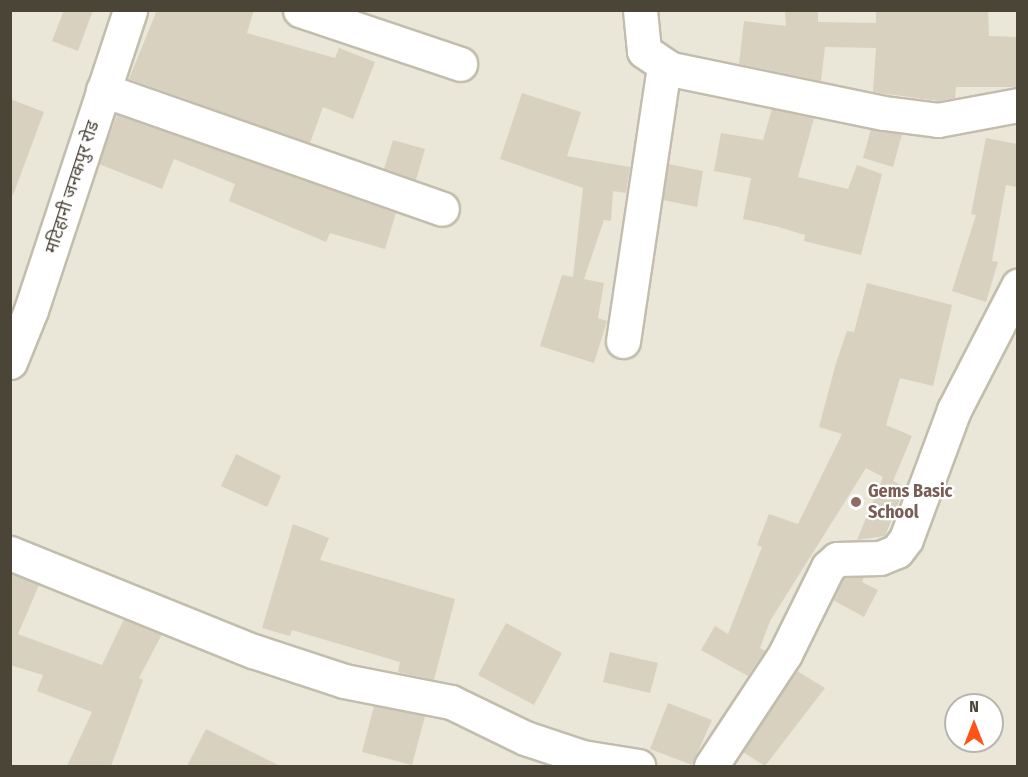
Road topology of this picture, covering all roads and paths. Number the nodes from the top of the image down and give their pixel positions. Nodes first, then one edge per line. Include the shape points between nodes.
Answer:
1 (130, 10) edge
2 (300, 10) edge
3 (640, 10) edge
4 (459, 64) dead end
5 (664, 66) junction
6 (103, 90) junction
7 (1017, 105) edge
8 (442, 210) dead end
9 (1017, 286) edge
10 (623, 341) dead end
11 (10, 362) edge
12 (10, 553) edge
13 (638, 766) edge
14 (711, 766) edge

1 - 6 street, मटिहानी जनकपुर रोड
2 - 4 street
3 - 5 street via 644,51
5 - 7 street via 746,87 938,120
5 - 10 street
6 - 8 street
6 - 11 street, मटिहानी जनकपुर रोड
9 - 14 street via 954,410 906,539 897,551 880,558 837,559 828,567 780,662
12 - 13 street via 265,654 344,681 451,702 525,738 582,757

